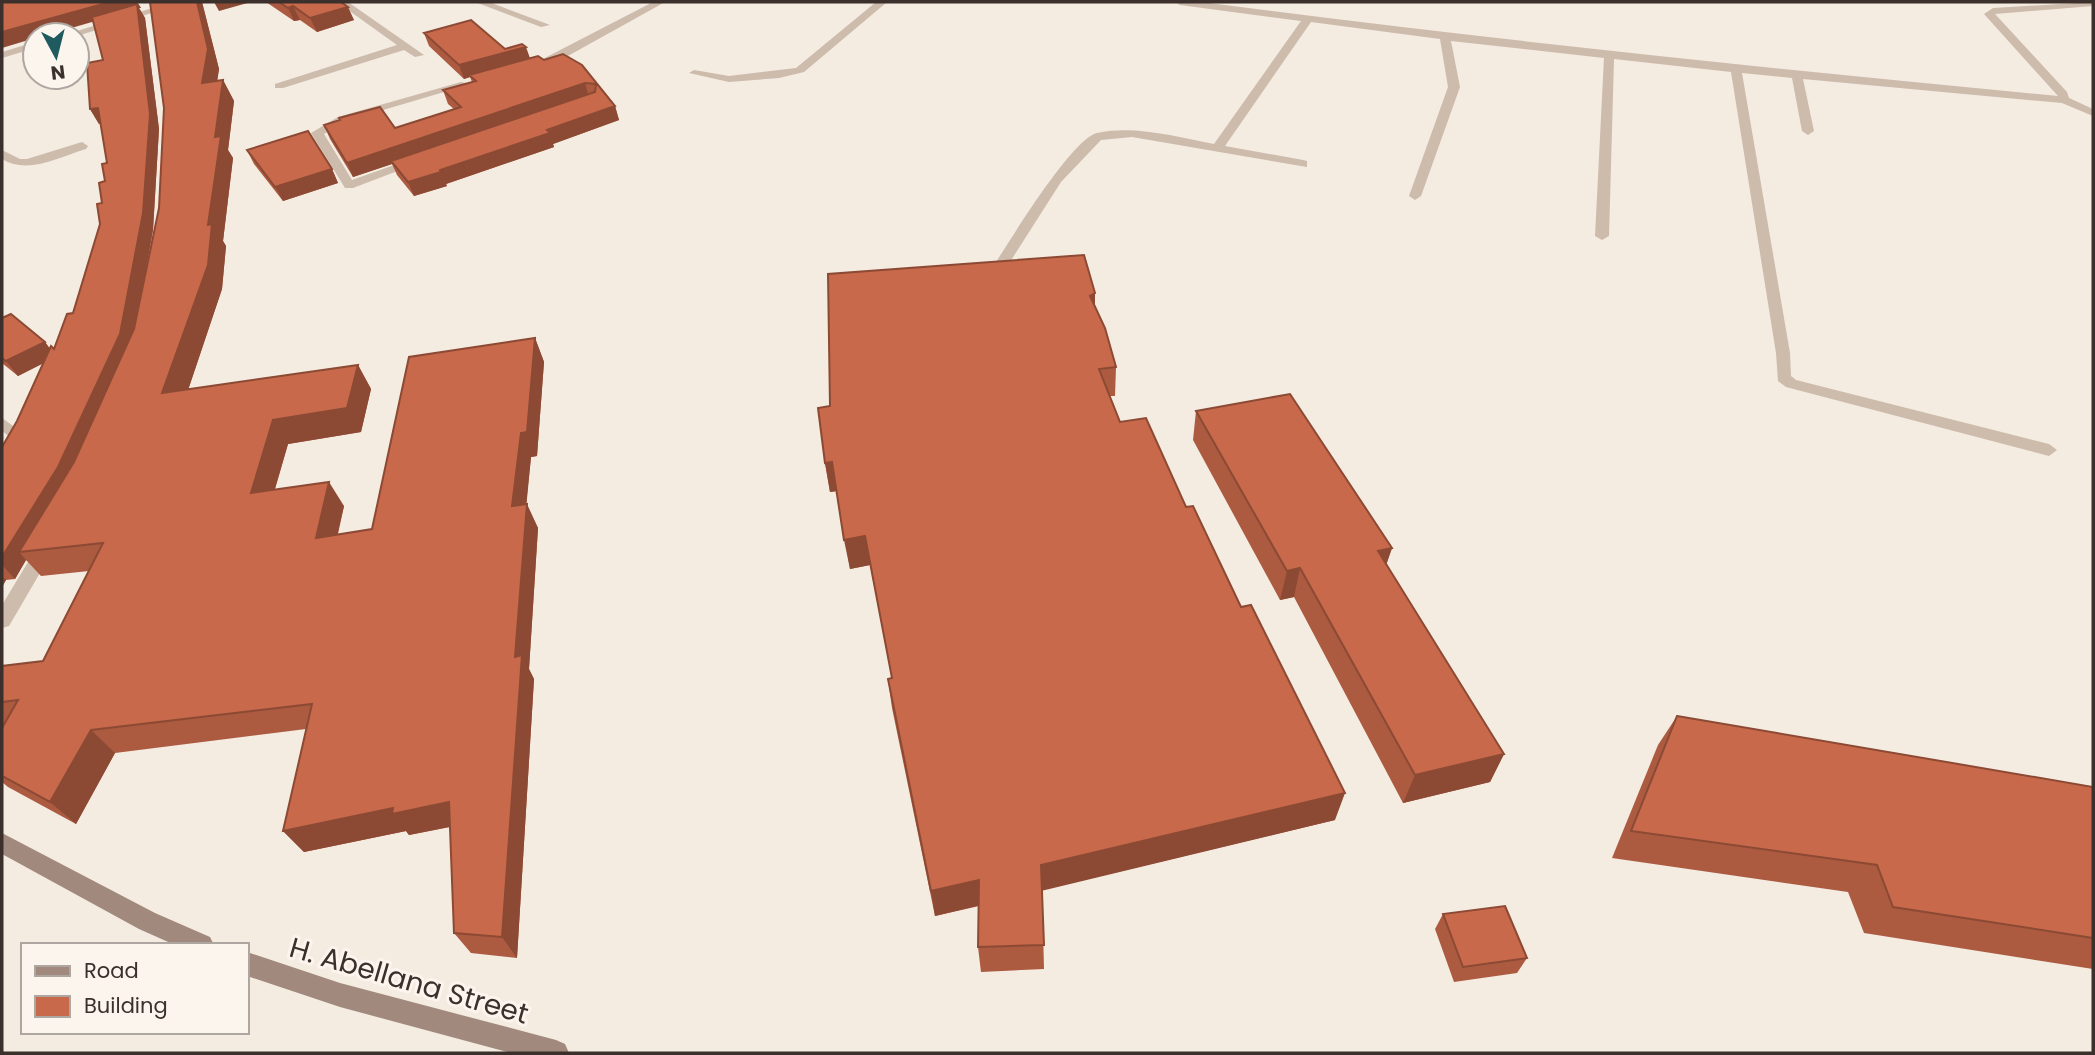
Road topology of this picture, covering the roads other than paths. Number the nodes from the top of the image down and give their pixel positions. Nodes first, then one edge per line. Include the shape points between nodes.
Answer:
1 (182, 2) edge
2 (342, 2) edge
3 (480, 2) edge
4 (660, 2) edge
5 (882, 2) edge
6 (1180, 2) edge
7 (2093, 3) edge
8 (519, 4) dead end
9 (151, 6) edge
10 (503, 12) junction
11 (1308, 19) junction
12 (545, 25) dead end
13 (91, 27) edge
14 (155, 30) edge
15 (1445, 37) junction
16 (405, 47) junction
17 (21, 49) edge
18 (2, 55) edge
19 (418, 55) dead end
20 (1609, 55) junction
21 (536, 65) edge
22 (1736, 69) junction
23 (694, 73) dead end
24 (1797, 75) junction
25 (474, 82) edge
26 (279, 86) dead end
27 (2064, 100) junction
28 (2093, 113) edge
29 (1808, 131) dead end
30 (82, 146) dead end
31 (1217, 149) junction
32 (2, 154) edge
33 (426, 158) edge
34 (1303, 164) dead end
35 (1415, 196) dead end
36 (1602, 236) dead end
37 (996, 273) edge
38 (2, 423) edge
39 (2049, 450) dead end
40 (2, 463) edge
41 (56, 530) edge
42 (2, 621) edge
43 (2, 843) edge
44 (197, 943) edge
45 (248, 964) edge
46 (556, 1053) edge

1 - 9 street
2 - 16 street
3 - 10 street
4 - 21 street
5 - 23 street via 800,70 729,79
6 - 11 street
7 - 27 street via 1989,14
8 - 10 street
9 - 13 street
9 - 14 street
10 - 12 street
11 - 15 street
11 - 31 street
15 - 20 street
15 - 35 street via 1454,87
16 - 19 street
16 - 26 street
17 - 18 street
20 - 22 street
20 - 36 street
22 - 24 street
22 - 39 street via 1783,353 1783,378 1791,384
24 - 27 street
24 - 29 street
25 - 33 street via 342,119 317,133 349,185
27 - 28 street
30 - 32 street via 28,163 17,163
31 - 34 street
31 - 37 street via 1132,133 1097,137 1056,180
38 - 40 street via 19,436
41 - 42 street
43 - 44 main road
45 - 46 main road, H. Abellana Street via 354,999

